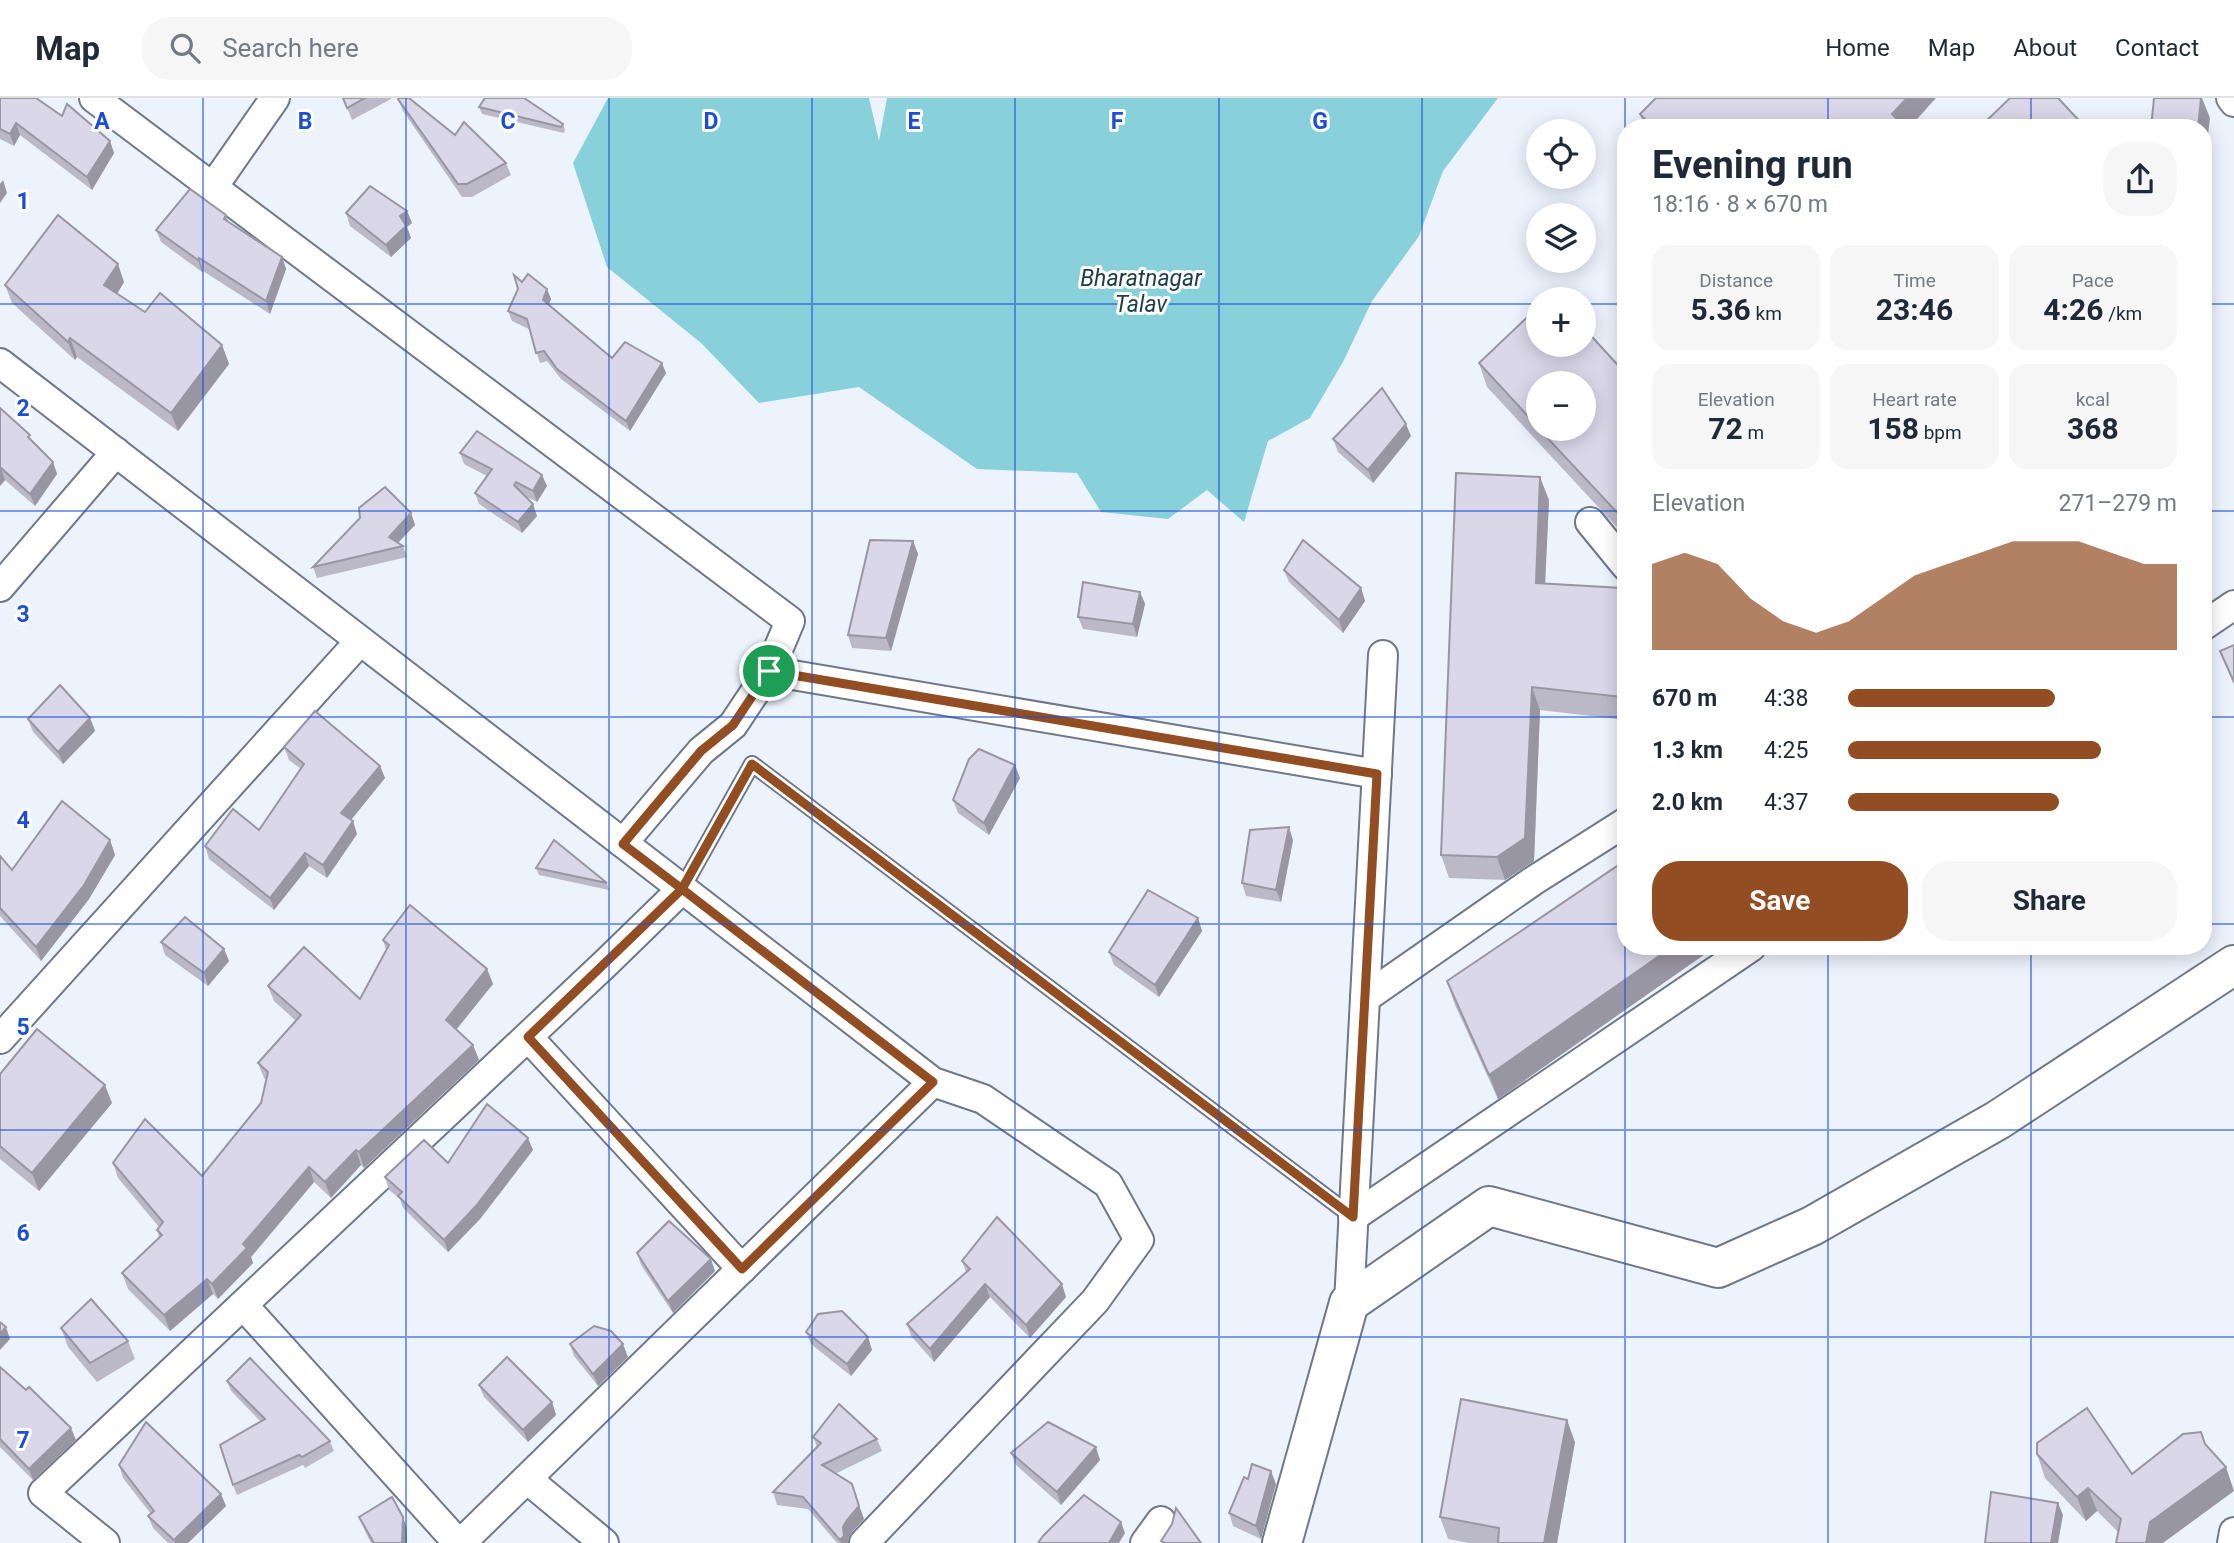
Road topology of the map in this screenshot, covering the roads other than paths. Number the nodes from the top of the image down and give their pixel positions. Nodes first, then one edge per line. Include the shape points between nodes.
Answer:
1 (94, 98) edge
2 (275, 98) edge
3 (2231, 98) edge
4 (2234, 103) edge
5 (213, 187) junction
6 (0, 363) edge
7 (116, 452) junction
8 (1590, 522) dead end
9 (1617, 555) edge
10 (0, 587) edge
11 (2234, 605) edge
12 (2212, 620) edge
13 (360, 641) junction
14 (1383, 656) dead end
15 (769, 671) junction
16 (1377, 774) junction
17 (1617, 828) edge
18 (623, 844) junction
19 (682, 889) junction
20 (1739, 955) edge
21 (2234, 965) edge
22 (1365, 998) junction
23 (528, 1037) junction
24 (0, 1040) edge
25 (933, 1082) junction
26 (1353, 1217) junction
27 (742, 1269) junction
28 (1349, 1303) junction
29 (243, 1305) junction
30 (527, 1479) junction
31 (2234, 1532) edge
32 (105, 1543) edge
33 (460, 1543) edge
34 (604, 1543) edge
35 (864, 1543) edge
36 (1283, 1543) edge
37 (2232, 1543) edge

1 - 5 street
2 - 5 street
3 - 4 street
5 - 15 street via 790,621
6 - 7 street
7 - 10 street
7 - 13 street
8 - 9 street
11 - 12 street
13 - 18 street
13 - 24 street
14 - 16 street
15 - 16 street
15 - 18 street via 733,725 701,751
16 - 22 street
17 - 22 street
18 - 19 street
19 - 23 street
19 - 25 street
19 - 26 lane via 752,764
20 - 26 street
21 - 28 street via 1998,1120 1812,1226 1718,1268 1489,1206
22 - 26 street
23 - 27 street
23 - 29 street
25 - 27 street
25 - 35 street via 983,1099 1108,1184 1139,1240 1094,1301
26 - 28 street
27 - 30 street
28 - 36 street
29 - 32 street via 43,1493
29 - 33 street
30 - 33 street
30 - 34 street
31 - 37 street

